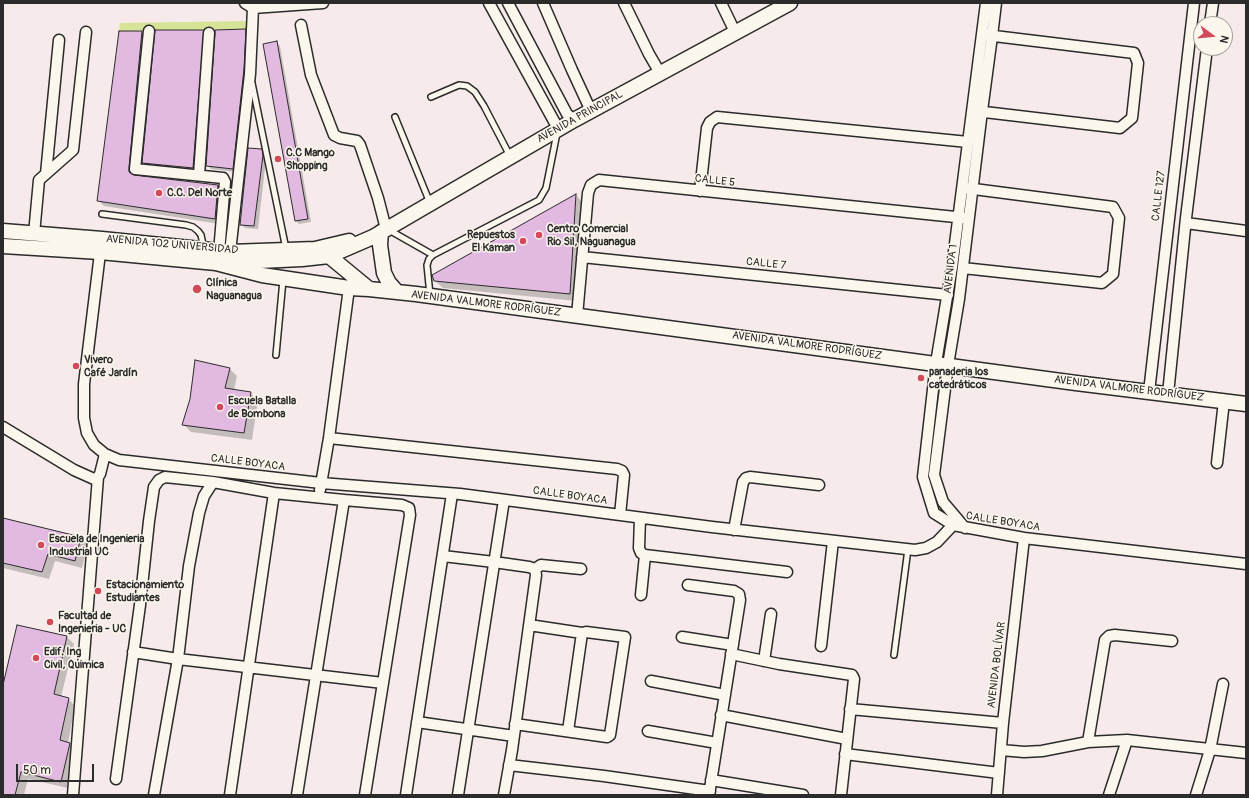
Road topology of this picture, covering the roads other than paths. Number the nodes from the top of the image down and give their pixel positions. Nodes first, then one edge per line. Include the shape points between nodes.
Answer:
1 (323, 3) edge
2 (489, 3) edge
3 (508, 3) edge
4 (543, 3) edge
5 (624, 3) edge
6 (721, 3) edge
7 (789, 3) edge
8 (986, 3) edge
9 (996, 3) edge
10 (1194, 3) edge
11 (1213, 3) edge
12 (249, 5) edge
13 (1211, 16) edge
14 (301, 25) dead end
15 (148, 31) dead end
16 (86, 32) dead end
17 (735, 32) junction
18 (209, 34) dead end
19 (987, 36) junction
20 (59, 40) dead end
21 (1206, 56) edge
22 (660, 73) junction
23 (250, 74) junction
24 (431, 97) dead end
25 (591, 111) junction
26 (977, 111) junction
27 (395, 117) dead end
28 (574, 120) junction
29 (558, 130) junction
30 (968, 142) junction
31 (510, 157) junction
32 (46, 174) junction
33 (199, 175) junction
34 (968, 188) junction
35 (700, 192) junction
36 (430, 204) junction
37 (102, 214) dead end
38 (958, 218) junction
39 (969, 218) junction
40 (1186, 223) junction
41 (3, 231) edge
42 (1246, 231) edge
43 (380, 233) junction
44 (34, 234) junction
45 (101, 245) junction
46 (3, 246) edge
47 (204, 250) junction
48 (286, 250) junction
49 (306, 253) junction
50 (433, 255) junction
51 (222, 256) junction
52 (329, 256) junction
53 (582, 257) junction
54 (963, 268) junction
55 (284, 279) junction
56 (320, 284) junction
57 (348, 288) junction
58 (369, 289) junction
59 (397, 292) junction
60 (948, 295) junction
61 (430, 296) junction
62 (577, 316) junction
63 (276, 355) dead end
64 (942, 364) junction
65 (1149, 392) junction
66 (1168, 394) junction
67 (1224, 401) junction
68 (1246, 404) edge
69 (3, 427) edge
70 (329, 438) junction
71 (105, 454) junction
72 (1217, 463) dead end
73 (98, 477) junction
74 (212, 482) junction
75 (321, 483) junction
76 (819, 484) dead end
77 (274, 492) junction
78 (452, 494) junction
79 (319, 497) junction
80 (344, 500) junction
81 (504, 500) junction
82 (620, 515) junction
83 (640, 518) junction
84 (953, 526) junction
85 (965, 528) junction
86 (734, 530) junction
87 (1024, 538) junction
88 (833, 541) junction
89 (908, 549) junction
90 (645, 555) junction
91 (443, 556) junction
92 (494, 562) junction
93 (1246, 564) edge
94 (535, 569) junction
95 (581, 569) dead end
96 (787, 572) dead end
97 (688, 586) dead end
98 (641, 595) dead end
99 (770, 614) dead end
100 (529, 625) junction
101 (582, 633) junction
102 (682, 637) dead end
103 (1172, 641) dead end
104 (821, 646) dead end
105 (732, 650) junction
106 (133, 652) junction
107 (894, 655) dead end
108 (178, 659) junction
109 (764, 661) junction
110 (248, 668) junction
111 (317, 675) junction
112 (651, 681) dead end
113 (383, 684) junction
114 (1223, 684) dead end
115 (725, 695) junction
116 (850, 709) junction
117 (721, 715) junction
118 (417, 722) junction
119 (1003, 723) junction
120 (515, 724) junction
121 (468, 729) junction
122 (568, 731) junction
123 (648, 732) dead end
124 (514, 736) junction
125 (847, 739) junction
126 (1127, 740) junction
127 (1088, 742) junction
128 (717, 743) junction
129 (1001, 750) junction
130 (1210, 750) junction
131 (1246, 753) edge
132 (845, 754) junction
133 (510, 765) junction
134 (999, 773) junction
135 (116, 779) dead end
136 (711, 780) junction
137 (710, 793) edge
138 (73, 795) edge
139 (154, 795) edge
140 (230, 795) edge
141 (297, 795) edge
142 (365, 795) edge
143 (406, 795) edge
144 (458, 795) edge
145 (507, 795) edge
146 (803, 795) edge
147 (840, 795) edge
148 (997, 795) edge
149 (1109, 795) edge
150 (1196, 795) edge

1 - 12 street
2 - 29 street
3 - 28 street via 567,114
4 - 25 street
5 - 22 street
6 - 17 street
7 - 17 main road, AVENIDA PRINCIPAL
8 - 19 street, AVENIDA 1
9 - 19 street, AVENIDA 1
10 - 65 street, CALLE 127
11 - 13 street
12 - 23 street
14 - 43 street via 311,75 334,135 357,140 360,145 378,198
15 - 33 street via 135,170
16 - 32 street via 73,150
17 - 22 main road, AVENIDA PRINCIPAL
18 - 33 street
19 - 26 street, AVENIDA 1
19 - 26 street via 1134,53 1138,63 1132,118 1120,128
20 - 32 street
21 - 40 street
22 - 25 main road, AVENIDA PRINCIPAL
23 - 48 lane
23 - 51 street
24 - 31 lane via 459,85 471,89 484,106
25 - 28 main road, AVENIDA PRINCIPAL
26 - 30 street, AVENIDA 1
26 - 34 street, AVENIDA 1
27 - 36 lane
28 - 29 main road, AVENIDA PRINCIPAL
29 - 31 main road, AVENIDA PRINCIPAL
29 - 50 lane via 546,188 539,200
30 - 34 street, AVENIDA 1
30 - 35 street via 717,117 706,128
31 - 36 main road, AVENIDA PRINCIPAL
32 - 44 street via 39,180
33 - 51 street via 224,180
34 - 38 street, AVENIDA 1
34 - 39 street, AVENIDA 1
34 - 54 street via 1113,207 1119,218 1113,274 1102,283
35 - 38 street, CALLE 5
35 - 53 street, CALLE 5 via 598,180 591,185 588,193
36 - 43 main road, AVENIDA PRINCIPAL
37 - 47 lane via 193,227 201,235
38 - 39 street, CALLE 5
38 - 60 street, AVENIDA 1
39 - 54 street, AVENIDA 1
40 - 42 street
40 - 66 street
41 - 44 main road, AVENIDA 102 UNIVERSIDAD
43 - 49 main road, AVENIDA 102 UNIVERSIDAD
43 - 50 lane
43 - 52 main road
43 - 59 main road via 384,273
44 - 45 main road, AVENIDA 102 UNIVERSIDAD
45 - 46 main road, AVENIDA 102 UNIVERSIDAD
45 - 47 main road, AVENIDA 102 UNIVERSIDAD
45 - 51 main road, AVENIDA 102 UNIVERSIDAD
45 - 71 street, CALLE BOYACA via 83,405 87,433 94,445
47 - 51 main road, AVENIDA 102 UNIVERSIDAD
48 - 49 main road, AVENIDA 102 UNIVERSIDAD
48 - 51 main road, AVENIDA 102 UNIVERSIDAD
49 - 51 main road, AVENIDA 102 UNIVERSIDAD
49 - 52 main road
49 - 56 main road via 307,271
50 - 61 lane via 427,265
51 - 55 main road, AVENIDA VALMORE RODRÍGUEZ via 262,276
52 - 58 main road
53 - 60 street, CALLE 7
53 - 62 street, CALLE 5
54 - 64 street, AVENIDA 1 via 952,346
55 - 56 main road, AVENIDA VALMORE RODRÍGUEZ
55 - 63 lane
56 - 57 main road, AVENIDA VALMORE RODRÍGUEZ
57 - 58 main road, AVENIDA VALMORE RODRÍGUEZ
57 - 70 street
58 - 59 main road, AVENIDA VALMORE RODRÍGUEZ
59 - 61 main road, AVENIDA VALMORE RODRÍGUEZ
60 - 64 street, AVENIDA 1
61 - 62 main road, AVENIDA VALMORE RODRÍGUEZ
62 - 64 main road, AVENIDA VALMORE RODRÍGUEZ
64 - 65 main road, AVENIDA VALMORE RODRÍGUEZ
64 - 84 street, AVENIDA 1 via 924,477 934,513
64 - 85 street, AVENIDA 1 via 934,475 943,502
65 - 66 main road, AVENIDA VALMORE RODRÍGUEZ
66 - 67 main road, AVENIDA VALMORE RODRÍGUEZ
67 - 68 main road, AVENIDA VALMORE RODRÍGUEZ
67 - 72 street
69 - 73 street via 74,470 94,479
70 - 75 street
70 - 82 street via 617,469 624,475
71 - 73 street
71 - 75 street, CALLE BOYACA via 119,460
73 - 138 street
74 - 77 street
74 - 106 street via 165,477 155,484
74 - 108 street via 198,513
75 - 78 street, CALLE BOYACA
75 - 79 street
76 - 86 street via 746,478 743,482
77 - 79 street
77 - 110 street
78 - 81 street, CALLE BOYACA
78 - 91 street
79 - 80 street
80 - 111 street
80 - 113 street via 402,505 409,508 410,516
81 - 82 street, CALLE BOYACA
81 - 92 street
82 - 83 street, CALLE BOYACA
83 - 86 street, CALLE BOYACA
83 - 90 street via 639,548
84 - 85 street, CALLE BOYACA
84 - 89 street, CALLE BOYACA via 937,542 926,548
85 - 87 street, CALLE BOYACA
86 - 88 street, CALLE BOYACA
87 - 93 street, CALLE BOYACA
87 - 119 street, AVENIDA BOLÍVAR
88 - 89 street, CALLE BOYACA
88 - 104 street
89 - 107 lane
90 - 96 street
90 - 98 street
91 - 92 street
91 - 118 street
92 - 94 street
92 - 121 street
94 - 95 street via 541,564
94 - 100 street
97 - 105 street via 734,591 738,594 740,600
99 - 109 street
100 - 101 street
100 - 120 street
101 - 122 street
101 - 122 street via 622,636 625,640 610,735 607,737
102 - 105 street
103 - 127 street via 1115,635 1105,640
105 - 109 street
105 - 115 street
106 - 108 street
106 - 135 street
108 - 110 street
108 - 139 street
109 - 116 street via 852,675 854,679
110 - 111 street
110 - 140 street
111 - 113 street
111 - 141 street
112 - 115 street
113 - 142 street
114 - 130 street
115 - 117 street
116 - 119 street
116 - 125 street
117 - 125 street
117 - 128 street
118 - 121 street
118 - 143 street
119 - 129 street, AVENIDA BOLÍVAR
120 - 122 street
120 - 124 street
121 - 124 street
121 - 144 street
123 - 128 street
124 - 133 street
125 - 132 street
126 - 127 street
126 - 130 street
126 - 149 street
127 - 129 street via 1036,751
128 - 136 street
129 - 134 street, AVENIDA BOLÍVAR
130 - 131 street
130 - 150 street
132 - 134 street
132 - 147 street
133 - 137 street via 604,776
133 - 145 street
134 - 148 street, AVENIDA BOLÍVAR
136 - 137 street
136 - 146 street

